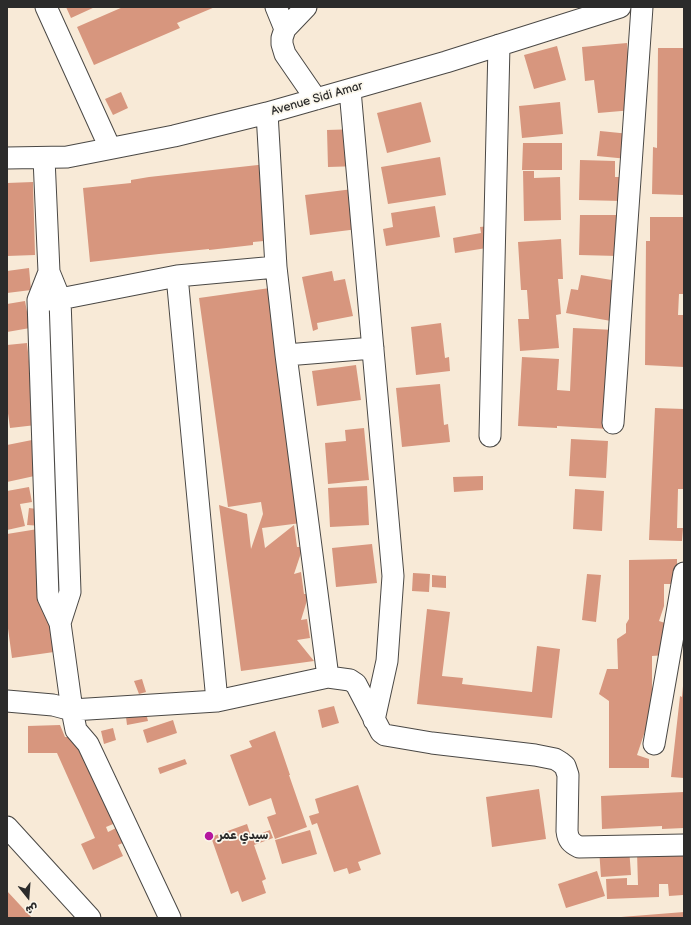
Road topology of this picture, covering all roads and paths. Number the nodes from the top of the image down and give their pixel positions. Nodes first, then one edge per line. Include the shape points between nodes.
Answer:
1 (46, 7) edge
2 (276, 7) edge
3 (306, 7) edge
4 (620, 7) edge
5 (642, 7) edge
6 (285, 29) junction
7 (499, 45) junction
8 (350, 90) junction
9 (316, 99) junction
10 (267, 113) junction
11 (110, 148) junction
12 (7, 158) edge
13 (44, 158) junction
14 (276, 267) junction
15 (50, 272) junction
16 (177, 276) junction
17 (38, 300) junction
18 (60, 300) junction
19 (373, 348) junction
20 (286, 354) junction
21 (613, 423) dead end
22 (490, 436) dead end
23 (684, 573) edge
24 (60, 623) junction
25 (328, 676) junction
26 (7, 701) edge
27 (217, 701) junction
28 (72, 710) junction
29 (374, 720) junction
30 (654, 744) dead end
31 (7, 827) edge
32 (684, 845) edge
33 (90, 918) edge
34 (170, 918) edge

1 - 11 street
2 - 6 street
3 - 6 street
4 - 7 street, Avenue Sidi Amar
5 - 21 street
6 - 9 street via 282,38 285,54
7 - 8 street, Avenue Sidi Amar
7 - 22 street
8 - 9 street, Avenue Sidi Amar
8 - 19 street
9 - 10 street, Avenue Sidi Amar
10 - 11 street, Avenue Sidi Amar via 174,136
10 - 14 street
11 - 13 street, Avenue Sidi Amar via 67,157
12 - 13 street, Avenue Sidi Amar
13 - 15 street
14 - 16 street
14 - 20 street
15 - 17 street
15 - 18 street
16 - 18 street
16 - 27 street
17 - 18 street
17 - 24 street via 48,597
18 - 24 street via 70,592
19 - 20 street
19 - 29 street via 393,576 387,661
20 - 25 street
23 - 30 street
24 - 28 street
25 - 27 street
25 - 29 street via 350,680 356,684
26 - 28 street via 53,705
27 - 28 street
28 - 34 street via 76,730 88,744
29 - 32 street via 381,732 386,735 535,755 560,762 565,766 568,775 568,838 572,844 579,847
31 - 33 street

